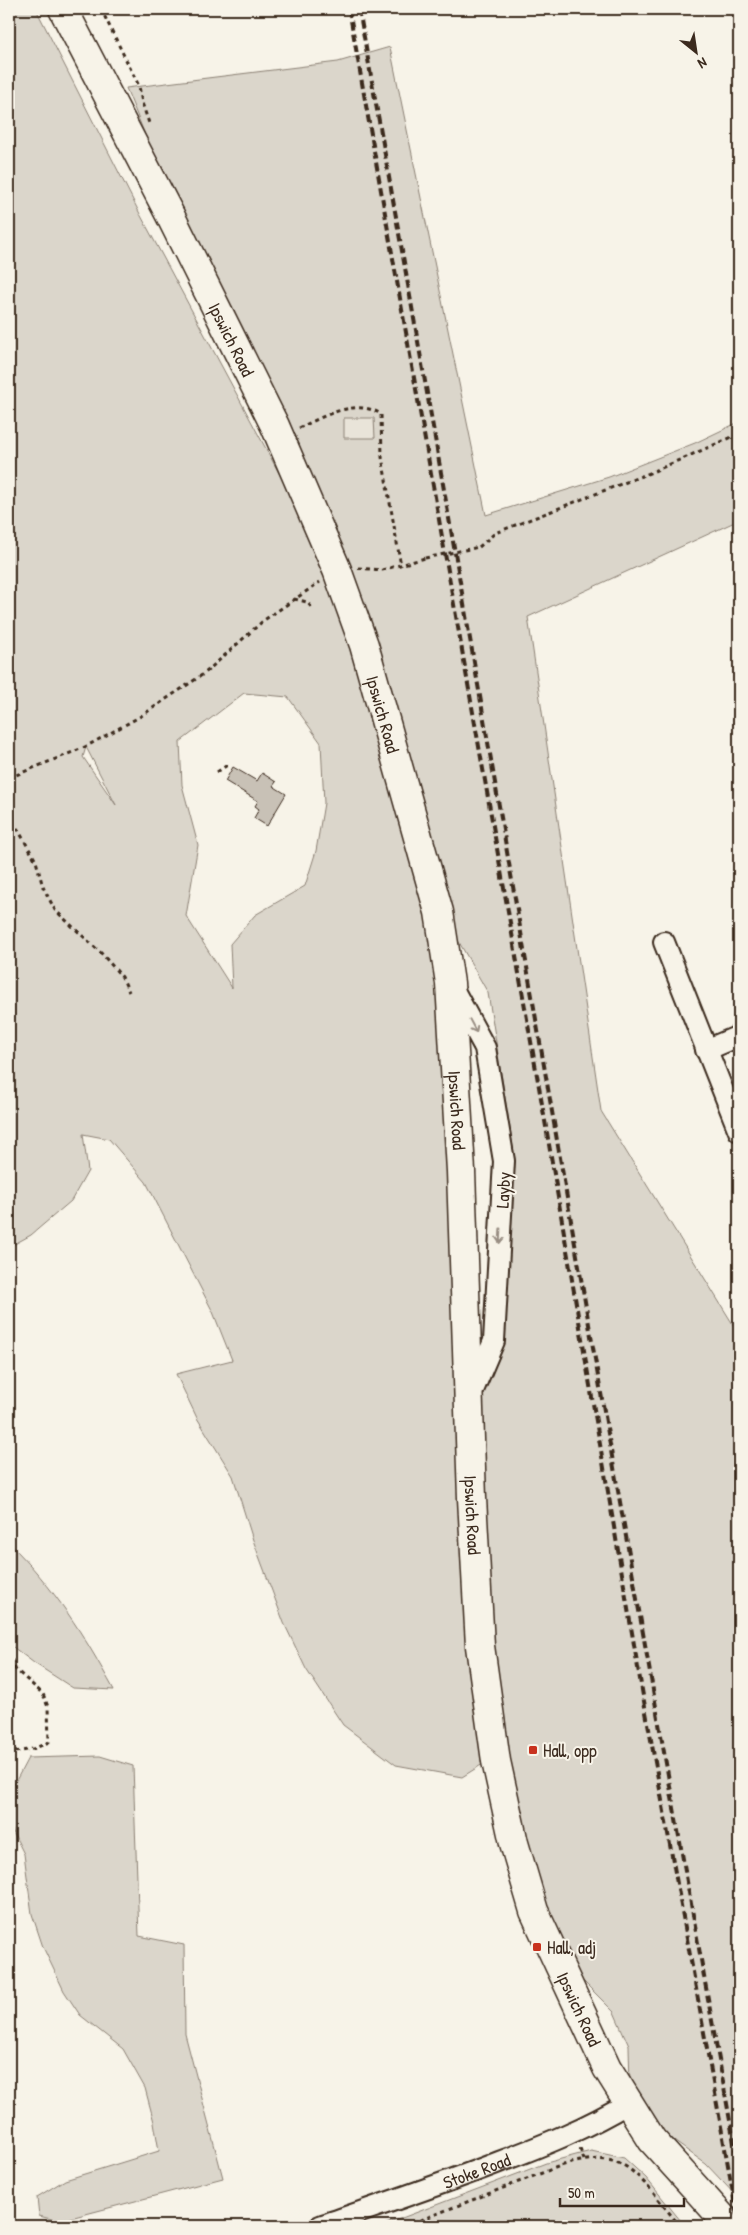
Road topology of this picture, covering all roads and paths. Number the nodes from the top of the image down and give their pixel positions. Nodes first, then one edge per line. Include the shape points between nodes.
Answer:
1 (63, 9) edge
2 (101, 9) edge
3 (151, 128) dead end
4 (293, 420) dead end
5 (739, 434) edge
6 (401, 566) junction
7 (330, 579) junction
8 (294, 599) junction
9 (312, 608) dead end
10 (229, 764) dead end
11 (217, 772) dead end
12 (9, 778) edge
13 (9, 814) edge
14 (664, 942) dead end
15 (450, 983) junction
16 (130, 992) dead end
17 (739, 1036) edge
18 (706, 1050) junction
19 (739, 1131) edge
20 (468, 1402) junction
21 (9, 1652) edge
22 (9, 1753) edge
23 (628, 2104) junction
24 (320, 2226) edge
25 (404, 2226) edge
26 (680, 2226) edge
27 (730, 2226) edge

1 - 7 highway, Ipswich Road via 275,426
2 - 3 path via 139,86
4 - 6 path via 297,428 333,412 362,407 382,414 382,457
5 - 6 path, bridge via 652,472 495,533 479,547
6 - 7 path via 382,570 361,567
7 - 8 path
7 - 15 highway, Ipswich Road via 364,645 439,912
8 - 9 path via 307,602
8 - 12 path via 264,620 205,673 141,716 86,746
10 - 11 path
13 - 16 path via 36,860 43,887 55,910 102,954
14 - 18 street
15 - 20 highway, Ipswich Road via 461,1171
15 -> 20 street, Layby via 485,1048 504,1161 494,1341
17 - 18 street
18 - 19 street
20 - 23 highway, Ipswich Road via 480,1646 496,1761 514,1844 534,1911 584,2023
21 - 22 path via 15,1669 43,1694 48,1707 49,1742 33,1750
23 - 24 street, Stoke Road via 568,2135
23 - 27 highway, Ipswich Road via 652,2140
25 - 26 path via 560,2166 584,2160 622,2164 644,2182

